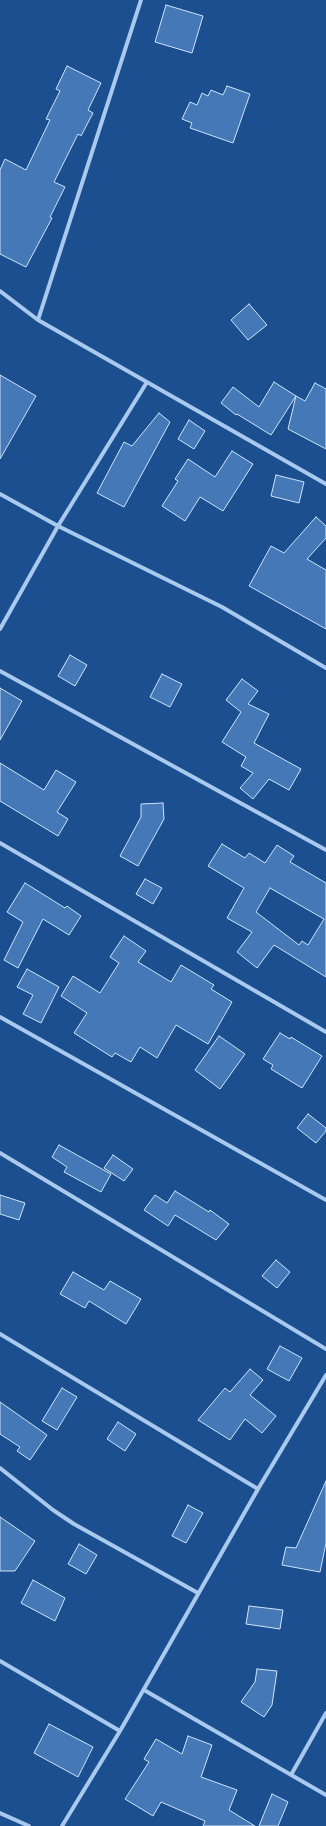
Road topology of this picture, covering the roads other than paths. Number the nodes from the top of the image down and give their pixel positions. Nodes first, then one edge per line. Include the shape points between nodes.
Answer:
1 (141, 0) edge
2 (0, 291) edge
3 (38, 320) junction
4 (147, 382) junction
5 (326, 484) edge
6 (0, 494) edge
7 (58, 526) junction
8 (0, 629) edge
9 (326, 668) edge
10 (0, 671) edge
11 (0, 843) edge
12 (326, 850) edge
13 (0, 1017) edge
14 (326, 1032) edge
15 (0, 1153) edge
16 (326, 1200) edge
17 (0, 1334) edge
18 (326, 1349) edge
19 (326, 1375) edge
20 (0, 1468) edge
21 (258, 1489) junction
22 (198, 1593) junction
23 (0, 1661) edge
24 (144, 1690) junction
25 (326, 1713) edge
26 (120, 1731) junction
27 (291, 1775) junction
28 (326, 1795) edge
29 (0, 1813) edge
30 (28, 1826) edge
31 (62, 1826) edge

1 - 3 street
2 - 3 street
3 - 4 street
4 - 5 street
4 - 7 street
6 - 7 street
7 - 8 street
7 - 9 street via 222,607
10 - 12 street
11 - 14 street
13 - 16 street
15 - 18 street
17 - 21 street
19 - 21 street
20 - 22 street via 74,1524
21 - 22 street
22 - 24 street
23 - 26 street
24 - 26 street
24 - 27 street
25 - 27 street
26 - 31 street
27 - 28 street
29 - 30 street

